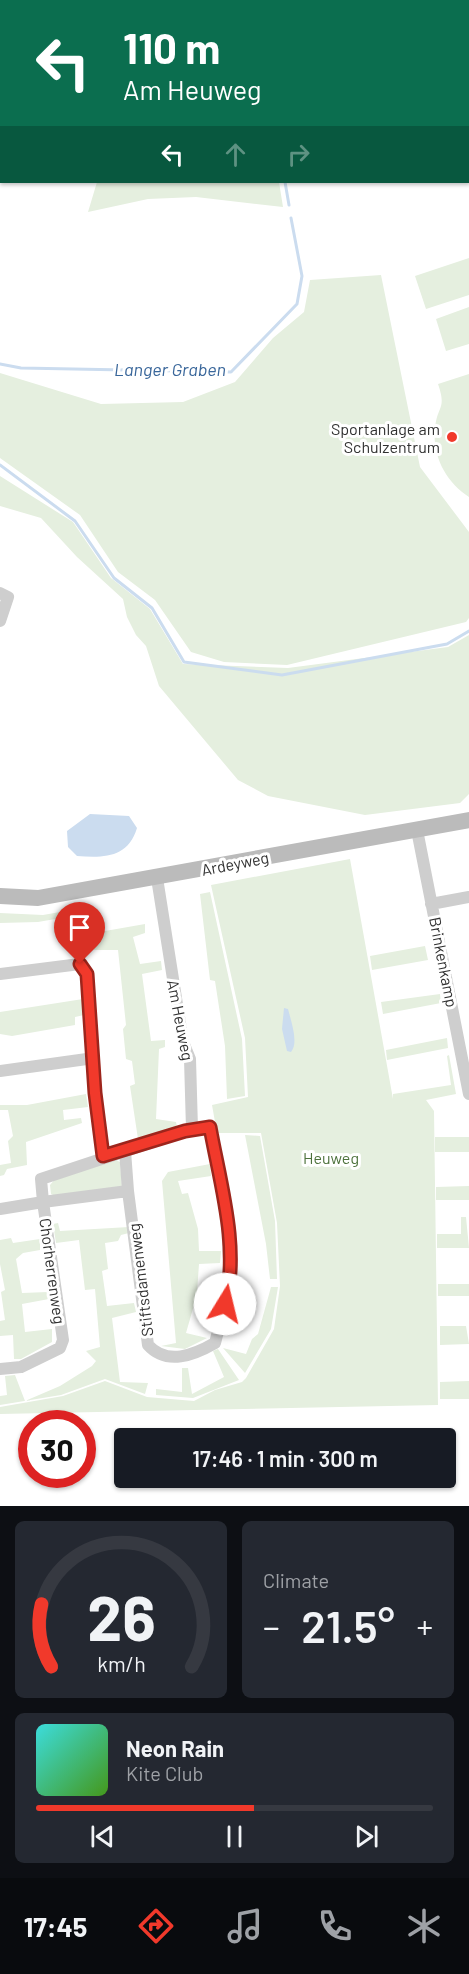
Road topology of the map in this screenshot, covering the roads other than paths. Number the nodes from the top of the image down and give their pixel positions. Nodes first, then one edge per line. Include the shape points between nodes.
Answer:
1 (0, 593) edge
2 (0, 621) edge
3 (469, 820) edge
4 (417, 830) junction
5 (157, 878) junction
6 (0, 897) edge
7 (469, 897) edge
8 (431, 904) junction
9 (0, 974) edge
10 (94, 1058) junction
11 (0, 1071) edge
12 (469, 1094) edge
13 (192, 1129) junction
14 (125, 1151) junction
15 (103, 1156) junction
16 (129, 1191) junction
17 (43, 1202) junction
18 (0, 1209) edge
19 (0, 1369) edge

1 - 2 street via 8,597
3 - 4 main road, Ardeyweg
4 - 5 main road, Ardeyweg
4 - 8 street, Brinkenkamp
5 - 6 main road, Ardeyweg via 39,898
5 - 13 street, Am Heuweg via 183,1042 190,1059
7 - 8 street
8 - 12 street, Brinkenkamp
9 - 10 street via 80,964 87,974
10 - 11 street
10 - 15 street
13 - 14 street
13 - 16 street, Stiftsdamenweg via 210,1127 227,1220 230,1285 215,1343 193,1356 156,1354 147,1345
14 - 15 street
14 - 16 street
15 - 17 street via 41,1179
16 - 17 street
17 - 18 street
17 - 19 street, Chorherrenweg via 63,1340 60,1348 21,1367

